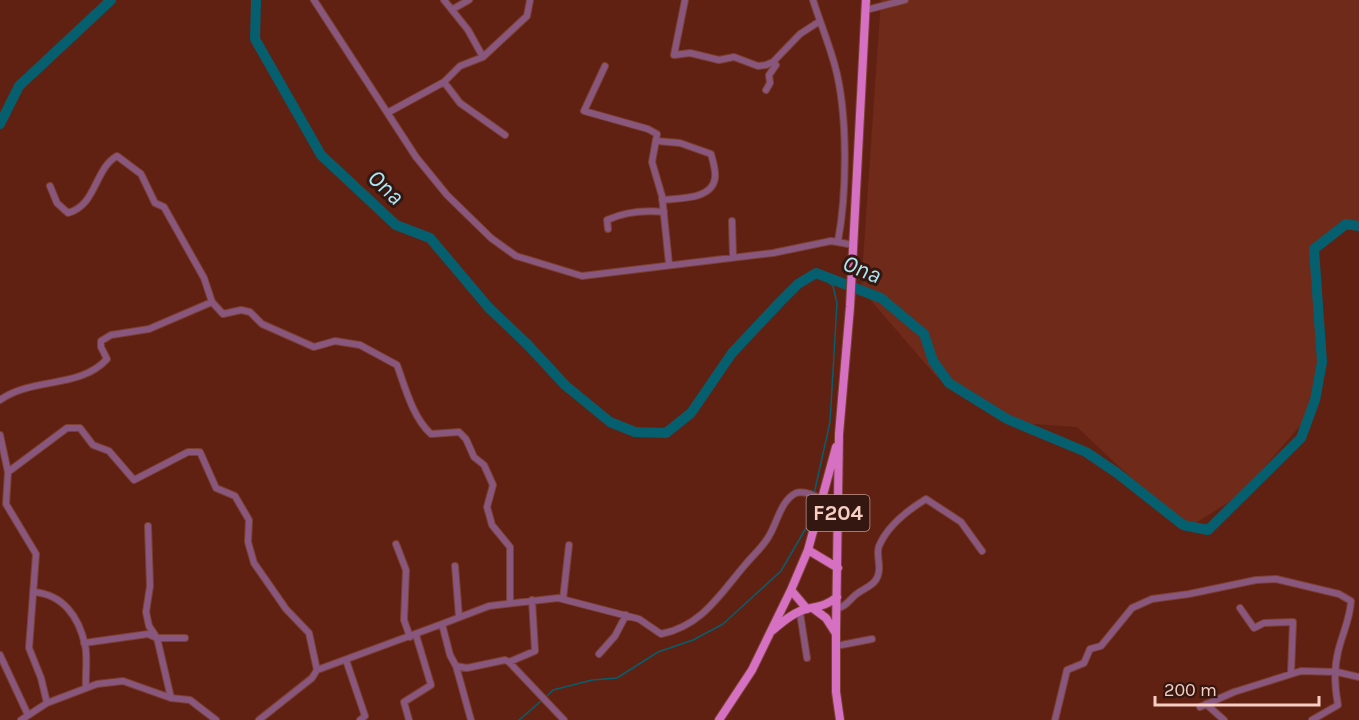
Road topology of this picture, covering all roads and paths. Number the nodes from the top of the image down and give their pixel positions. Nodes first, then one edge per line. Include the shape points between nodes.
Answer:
1 (314, 0) edge
2 (444, 0) edge
3 (469, 0) edge
4 (530, 0) edge
5 (685, 0) edge
6 (813, 0) edge
7 (866, 0) edge
8 (905, 0) edge
9 (453, 9) junction
10 (866, 10) junction
11 (820, 21) junction
12 (483, 57) junction
13 (773, 62) junction
14 (604, 66) dead end
15 (444, 82) junction
16 (766, 90) dead end
17 (389, 112) junction
18 (505, 135) dead end
19 (657, 141) junction
20 (50, 186) dead end
21 (662, 200) junction
22 (664, 212) junction
23 (732, 221) dead end
24 (608, 229) dead end
25 (838, 242) junction
26 (854, 246) junction
27 (733, 256) junction
28 (669, 264) junction
29 (212, 302) junction
30 (0, 400) edge
31 (839, 434) junction
32 (0, 435) edge
33 (8, 472) junction
34 (819, 498) junction
35 (148, 526) dead end
36 (396, 544) dead end
37 (569, 545) dead end
38 (808, 550) junction
39 (982, 551) dead end
40 (455, 566) dead end
41 (838, 568) junction
42 (791, 590) junction
43 (33, 592) junction
44 (837, 597) junction
45 (563, 598) junction
46 (532, 600) junction
47 (510, 602) junction
48 (1240, 608) dead end
49 (836, 609) junction
50 (807, 610) junction
51 (626, 615) junction
52 (459, 617) junction
53 (442, 624) junction
54 (836, 632) junction
55 (770, 633) junction
56 (413, 636) junction
57 (157, 638) junction
58 (185, 638) dead end
59 (872, 639) dead end
60 (84, 643) junction
61 (836, 646) junction
62 (599, 654) dead end
63 (0, 655) edge
64 (807, 657) dead end
65 (346, 660) junction
66 (509, 662) junction
67 (456, 666) junction
68 (317, 670) junction
69 (1337, 672) junction
70 (1291, 673) junction
71 (1359, 677) edge
72 (86, 688) junction
73 (171, 698) junction
74 (46, 703) junction
75 (28, 715) junction
76 (364, 719) edge
77 (21, 720) edge
78 (216, 720) edge
79 (259, 720) edge
80 (409, 720) edge
81 (471, 720) edge
82 (564, 720) edge
83 (719, 720) edge
84 (840, 720) edge
85 (1055, 720) edge
86 (1224, 720) edge
87 (1312, 720) edge

1 - 17 street
2 - 9 street
3 - 9 street
4 - 12 street via 527,16
5 - 13 street via 674,55 690,53 719,60 734,57 758,66
6 - 11 street
7 - 10 main road, F204
8 - 10 street
9 - 12 street
10 - 26 main road, F204
11 - 13 street via 800,34
11 - 25 street via 836,68 844,135 844,209
12 - 15 street via 460,66
13 - 16 street via 776,65
14 - 19 street via 584,111 648,129 657,134
15 - 17 street
15 - 18 street via 460,103
17 - 28 street via 416,157 447,195 491,238 516,256 582,276
19 - 21 street via 652,162
19 - 21 street via 680,143 711,154 715,173 715,181 698,196
20 - 29 street via 57,203 68,213 78,210 110,160 117,156 124,160 141,174 155,203 164,207 204,278
21 - 22 street
22 - 24 street via 615,216 607,220
22 - 28 street
23 - 27 street
25 - 26 street
25 - 27 street
26 - 31 main road, F204
27 - 28 street
29 - 30 street via 149,329 111,335 101,341 107,358 87,374 28,386
29 - 47 street via 223,314 250,312 262,324 314,347 335,341 360,345 397,365 424,428 431,434 459,432 474,457 484,465 493,485 487,507 492,525 510,548
31 - 34 main road
31 - 41 main road, F204
32 - 33 street
33 - 43 street via 6,504 36,554
33 - 68 street via 67,428 80,428 93,445 109,452 134,480 188,452 200,452 216,489 235,496 249,520 249,548 254,563 286,609 309,633
34 - 38 main road
34 - 51 street via 796,494 786,502 768,539 697,620 661,634
35 - 57 street via 150,586 146,612
36 - 56 street via 406,570 404,620
37 - 45 street
38 - 41 main road
38 - 42 main road
39 - 49 street via 961,522 926,500 912,507 878,548 879,572 873,585 858,593 846,607
40 - 52 street
41 - 44 main road, F204
42 - 50 main road
42 - 55 main road
43 - 60 street via 45,593 68,607
43 - 74 street via 28,648 41,678
44 - 49 main road, F204
44 - 50 main road
45 - 46 street
45 - 51 street
46 - 47 street
46 - 66 street via 535,651
47 - 52 street
48 - 70 street via 1254,628 1264,623 1293,622
49 - 54 main road, F204
50 - 54 main road via 826,618
50 - 55 main road
50 - 64 street
51 - 62 street
52 - 53 street
53 - 56 street
53 - 67 street
54 - 61 main road, F204
55 - 83 main road via 752,670
56 - 65 street
56 - 80 street via 431,685 404,702
57 - 58 street
57 - 60 street via 148,634
57 - 73 street
59 - 61 street
60 - 72 street
61 - 84 main road, F204
63 - 75 street
65 - 68 street
65 - 76 street
66 - 67 street
66 - 82 street
67 - 81 street
68 - 79 street
69 - 70 street
69 - 71 street
69 - 85 street via 1337,655 1351,601 1338,594 1276,579 1256,580 1152,599 1132,608 1101,646 1090,649 1084,663 1067,670
69 - 87 street via 1338,705
70 - 86 street via 1203,706
72 - 73 street via 123,681
72 - 74 street
73 - 78 street via 190,700
74 - 75 street
75 - 77 street

